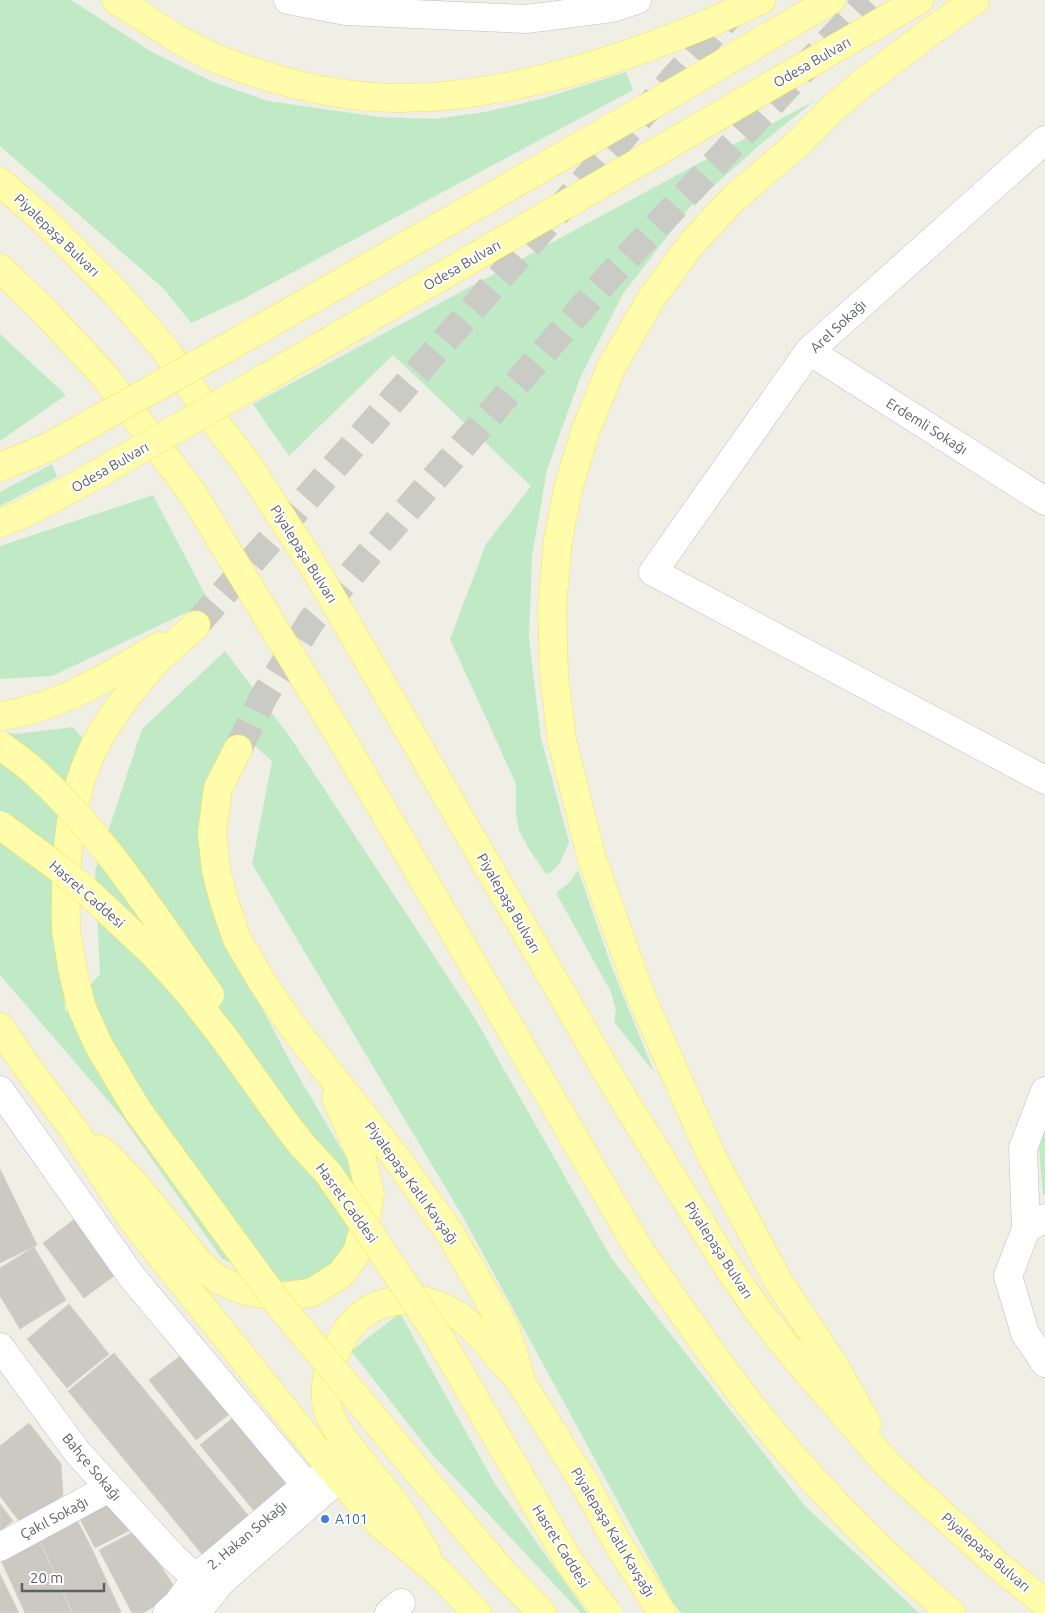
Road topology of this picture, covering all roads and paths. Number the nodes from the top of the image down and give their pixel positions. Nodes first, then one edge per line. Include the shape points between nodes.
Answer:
1 (116, 0) edge
2 (288, 0) edge
3 (547, 0) edge
4 (637, 0) edge
5 (761, 0) edge
6 (831, 0) edge
7 (919, 0) edge
8 (975, 0) edge
9 (350, 5) edge
10 (526, 20) junction
11 (1043, 144) edge
12 (0, 182) edge
13 (0, 268) edge
14 (809, 351) junction
15 (0, 467) edge
16 (1045, 501) edge
17 (0, 523) edge
18 (0, 716) edge
19 (0, 745) edge
20 (238, 749) tunnel mouth
21 (1045, 780) edge
22 (0, 825) edge
23 (0, 1027) edge
24 (308, 1048) junction
25 (0, 1090) edge
26 (1045, 1091) edge
27 (71, 1126) junction
28 (328, 1173) junction
29 (1035, 1223) edge
30 (0, 1347) edge
31 (1045, 1363) edge
32 (522, 1384) junction
33 (890, 1467) junction
34 (339, 1478) junction
35 (306, 1485) junction
36 (108, 1488) junction
37 (0, 1547) edge
38 (438, 1572) junction
39 (196, 1578) junction
40 (1045, 1603) edge
41 (167, 1613) edge
42 (196, 1613) edge
43 (477, 1613) edge
44 (542, 1613) edge
45 (607, 1613) edge
46 (662, 1613) edge
47 (951, 1613) edge

1 - 5 main road via 170,35 247,70 314,88 393,98 463,94 540,79 595,64 714,22
2 - 9 street
3 - 10 street
4 - 10 street via 612,8
6 - 15 main road, bridge via 652,106 244,338 49,447
7 - 17 main road, Odesa Bulvarı, bridge via 74,487
8 - 33 main road via 864,82 734,199 692,243 651,299 611,368 585,432 568,489 558,540 552,607 554,674 562,741 592,859 640,994 712,1157 778,1281 836,1367
9 - 10 street
11 - 14 street, Arel Sokağı
12 - 33 main road, Piyalepaşa Bulvarı via 43,219 164,348 246,462 317,572 609,1075 732,1272 768,1324
13 - 47 main road via 102,373 193,494 345,745 640,1251 758,1414 846,1515 903,1572
14 - 16 street, Erdemli Sokağı
14 - 21 street, Arel Sokağı via 653,572
18 - 44 main road, bridge via 72,696 196,625 149,668 116,712 91,754 76,794 65,885 66,930 81,1006 99,1046 138,1111 279,1304 504,1574
19 - 28 main road, bridge via 30,767 99,840 260,1064
20 - 24 main road, Piyalepaşa Katlı Kavşağı via 218,788 212,834 216,870 237,939
22 - 28 main road, Hasret Caddesi, bridge via 66,874 155,955 185,988 303,1146
23 - 27 main road
24 - 27 main road via 361,1155 370,1193 357,1252 341,1274 313,1292 284,1298 219,1280 201,1265 110,1158
24 - 32 main road, Piyalepaşa Katlı Kavşağı via 394,1155 450,1233 506,1330
25 - 35 street via 132,1277
26 - 29 street via 1023,1148
27 - 34 main road via 134,1222
28 - 45 main road, Hasret Caddesi, bridge via 440,1339 570,1563
29 - 31 street via 1008,1276 1025,1333
30 - 36 street, Bahçe Sokağı via 78,1453
32 - 38 main road via 465,1320 439,1306 421,1301 396,1300 377,1306 357,1318 342,1338 329,1367 325,1385 330,1417 353,1452 394,1501
32 - 46 main road, Piyalepaşa Katlı Kavşağı
33 - 40 main road, Piyalepaşa Bulvarı
34 - 35 street, 2. Hakan Sokağı via 321,1478
34 - 38 main road via 380,1524
34 - 42 street via 221,1582
35 - 39 street, 2. Hakan Sokağı
36 - 37 street, Çakıl Sokağı
36 - 39 street, Bahçe Sokağı
38 - 43 main road
39 - 41 street, 2. Hakan Sokağı

